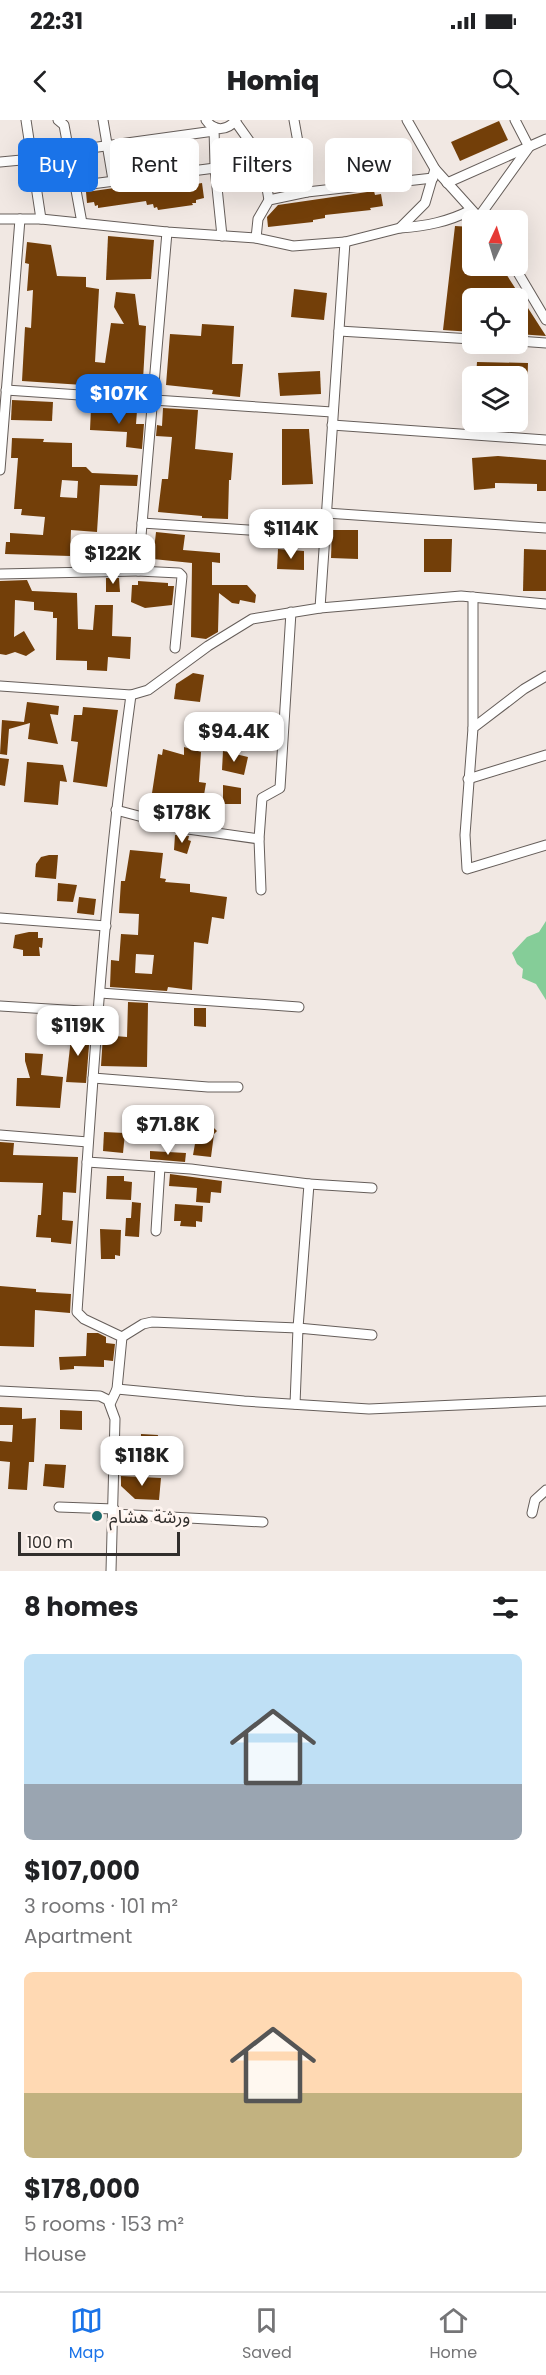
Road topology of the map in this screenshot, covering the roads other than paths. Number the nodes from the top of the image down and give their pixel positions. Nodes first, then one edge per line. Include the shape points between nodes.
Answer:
1 (26, 120) edge
2 (58, 120) edge
3 (104, 120) edge
4 (206, 120) edge
5 (294, 120) edge
6 (407, 120) edge
7 (515, 120) edge
8 (235, 121) edge
9 (214, 129) junction
10 (29, 138) edge
11 (66, 138) edge
12 (214, 138) edge
13 (247, 138) edge
14 (297, 138) edge
15 (546, 139) edge
16 (107, 145) junction
17 (98, 146) edge
18 (529, 147) junction
19 (18, 160) edge
20 (0, 162) edge
21 (110, 162) edge
22 (434, 174) junction
23 (447, 183) junction
24 (313, 191) edge
25 (37, 192) edge
26 (77, 192) edge
27 (218, 192) edge
28 (268, 192) edge
29 (308, 192) edge
30 (269, 200) junction
31 (471, 210) edge
32 (486, 210) edge
33 (462, 214) edge
34 (0, 219) edge
35 (20, 219) junction
36 (41, 219) junction
37 (82, 224) junction
38 (400, 228) junction
39 (166, 232) junction
40 (222, 236) junction
41 (256, 238) junction
42 (345, 242) junction
43 (520, 276) edge
44 (546, 320) edge
45 (339, 331) junction
46 (462, 338) edge
47 (528, 342) edge
48 (546, 343) edge
49 (6, 390) junction
50 (152, 400) junction
51 (332, 412) junction
52 (332, 425) junction
53 (546, 440) edge
54 (0, 470) edge
55 (326, 513) junction
56 (142, 523) junction
57 (546, 528) edge
58 (325, 535) junction
59 (138, 570) junction
60 (0, 574) edge
61 (473, 597) junction
62 (546, 604) edge
63 (320, 608) junction
64 (291, 612) junction
65 (175, 648) dead end
66 (546, 676) edge
67 (0, 686) edge
68 (131, 695) junction
69 (473, 728) junction
70 (546, 755) edge
71 (468, 779) junction
72 (116, 810) junction
73 (259, 840) junction
74 (546, 845) edge
75 (261, 890) dead end
76 (0, 918) edge
77 (106, 926) junction
78 (100, 993) junction
79 (0, 1006) edge
80 (299, 1007) dead end
81 (98, 1012) junction
82 (93, 1078) junction
83 (238, 1087) dead end
84 (0, 1135) edge
85 (88, 1142) junction
86 (87, 1162) junction
87 (160, 1167) junction
88 (309, 1184) junction
89 (372, 1188) dead end
90 (156, 1231) dead end
91 (298, 1328) junction
92 (372, 1335) dead end
93 (122, 1337) junction
94 (117, 1389) junction
95 (0, 1391) edge
96 (546, 1401) edge
97 (110, 1404) junction
98 (295, 1404) junction
99 (546, 1490) edge
100 (59, 1507) dead end
101 (114, 1512) junction
102 (532, 1514) dead end
103 (263, 1522) dead end
104 (111, 1571) edge

1 - 10 street
2 - 11 street via 64,125
3 - 16 street
4 - 9 street
5 - 14 street
6 - 22 street
7 - 18 street
8 - 9 street
8 - 13 street
9 - 12 street
9 - 16 street
15 - 18 street
16 - 17 street
16 - 21 street
18 - 23 street
18 - 32 street
19 - 20 street
22 - 23 street
22 - 24 street
22 - 38 street via 425,203
23 - 31 street
25 - 36 street
26 - 37 street
27 - 40 street
28 - 30 street
29 - 30 street
30 - 41 street via 258,219
33 - 38 street via 431,226
34 - 35 street
35 - 36 street
35 - 49 street
36 - 37 street
37 - 39 street
38 - 42 street
39 - 40 street
39 - 50 street
40 - 41 street
41 - 42 street via 293,246
42 - 45 street
43 - 44 street
45 - 46 street
45 - 51 street
47 - 48 street
49 - 50 street
49 - 54 street
50 - 51 street
50 - 56 street
51 - 52 street
52 - 53 street
52 - 55 street
55 - 57 street
55 - 58 street
56 - 58 street
56 - 59 street
58 - 63 street
59 - 60 street
59 - 65 street via 182,576
61 - 62 street
61 - 63 street
61 - 69 street
63 - 64 street
64 - 68 street via 252,619 148,690
64 - 73 street via 280,788 263,797
66 - 69 street
67 - 68 street
68 - 72 street
69 - 71 street
70 - 71 street
71 - 74 street via 467,869
72 - 73 street via 188,829
72 - 77 street
73 - 75 street
76 - 77 street
77 - 78 street
78 - 80 street
78 - 81 street
79 - 81 street
81 - 82 street
82 - 83 street
82 - 85 street
84 - 85 street
85 - 86 street
86 - 87 street
86 - 93 street via 77,1314
87 - 88 street
87 - 90 street
88 - 89 street
88 - 91 street
91 - 92 street
91 - 93 street via 152,1322
91 - 98 street
93 - 94 street
94 - 97 street
94 - 98 street
95 - 97 street via 100,1396
96 - 98 street via 369,1409
97 - 101 street via 115,1419
99 - 102 street via 535,1500
100 - 101 street
101 - 103 street
101 - 104 street

